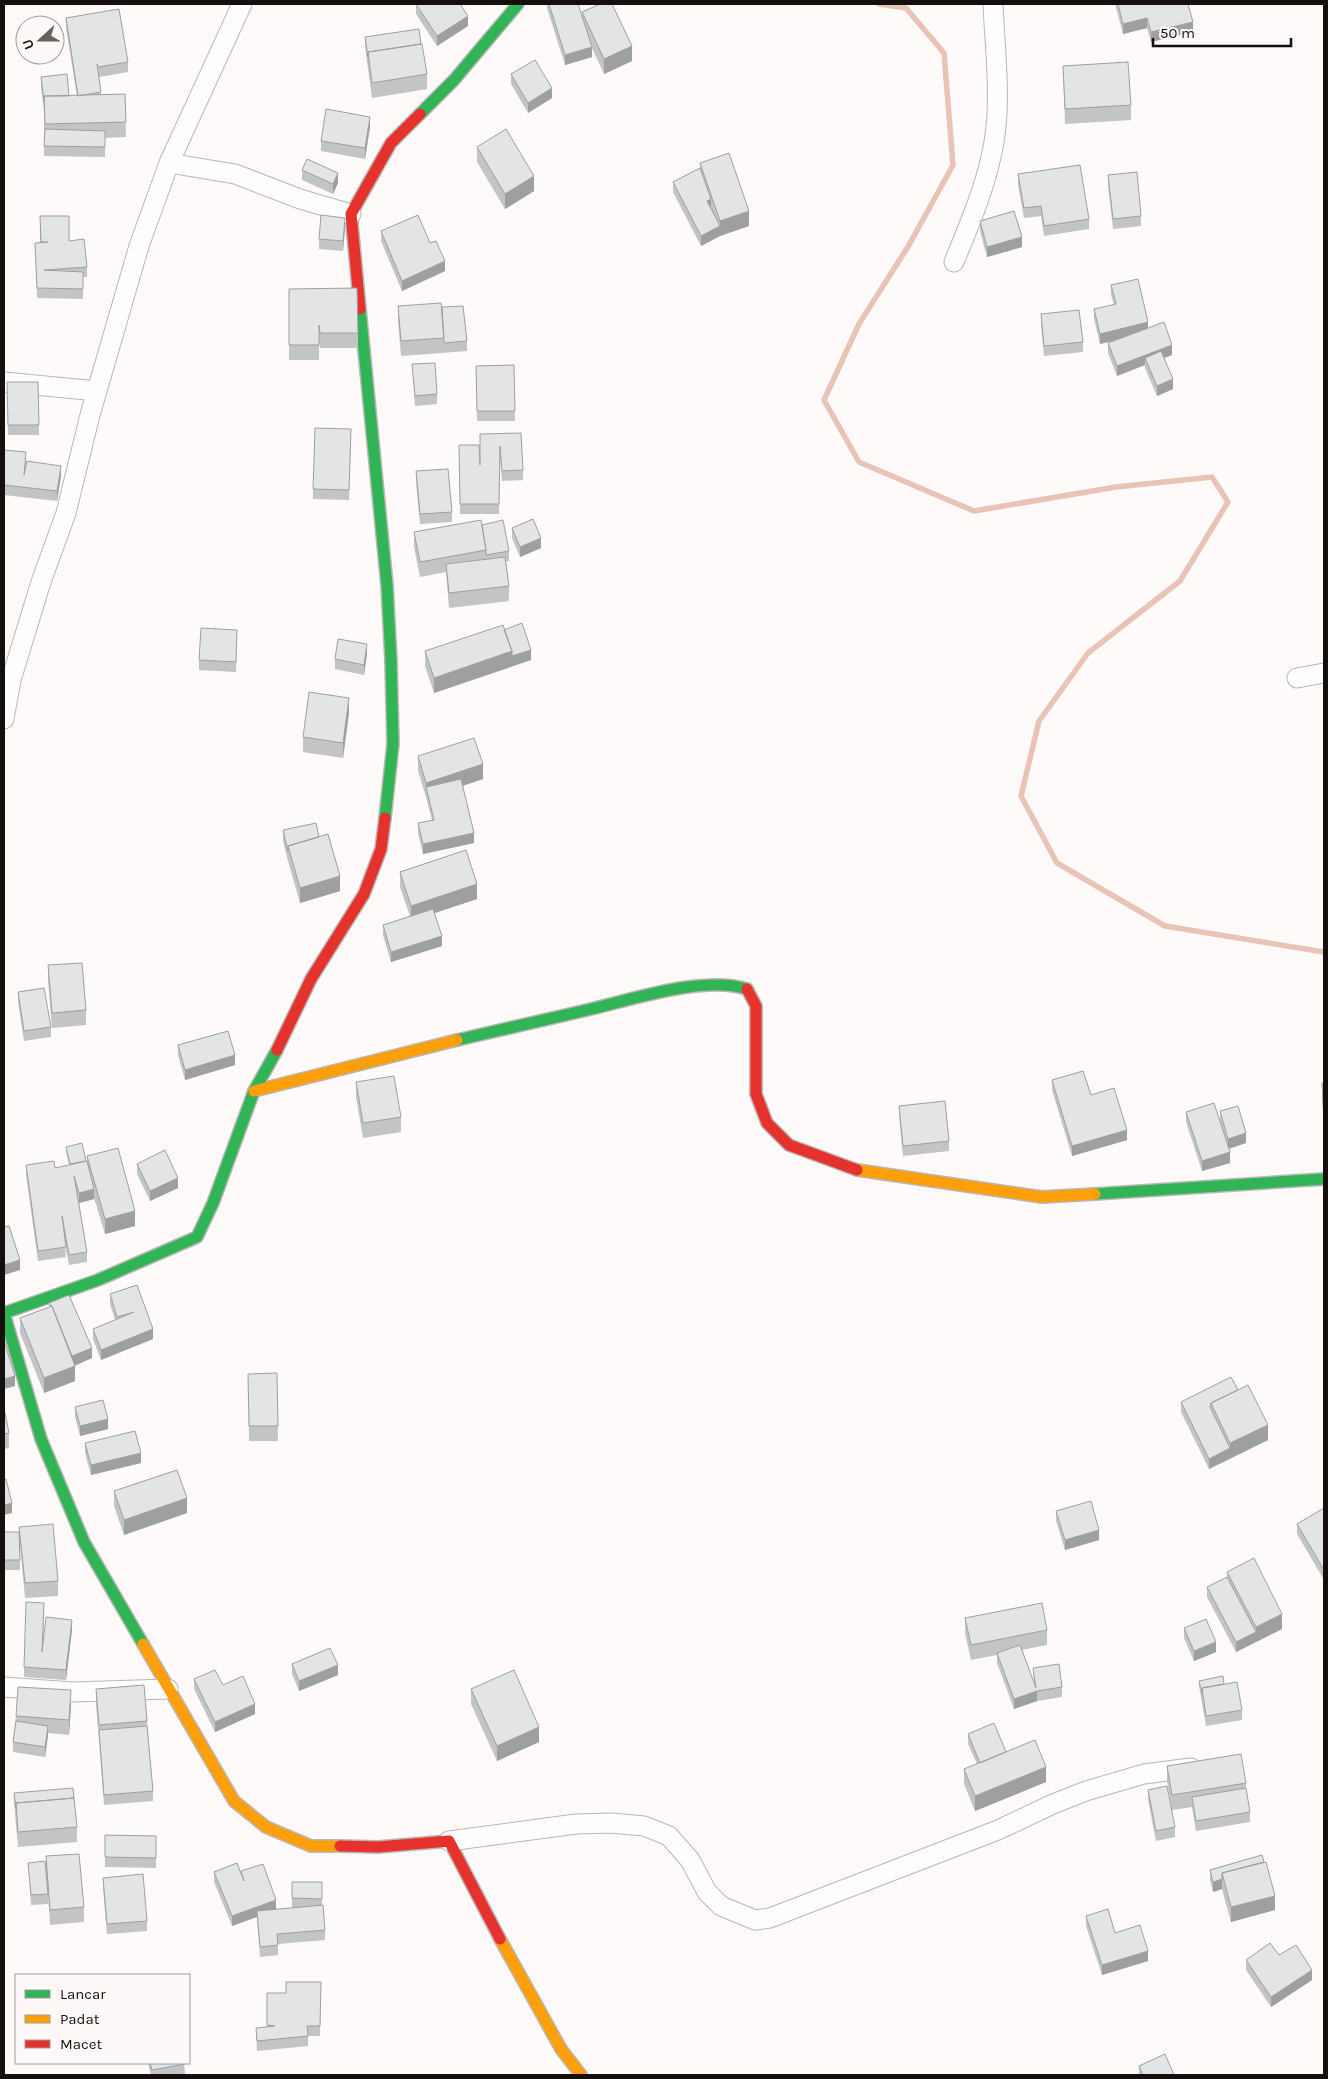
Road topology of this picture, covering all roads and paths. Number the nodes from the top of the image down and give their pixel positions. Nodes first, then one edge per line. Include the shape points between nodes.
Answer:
1 (242, 4) edge
2 (518, 4) edge
3 (993, 4) edge
4 (169, 163) junction
5 (351, 214) junction
6 (954, 262) dead end
7 (4, 382) edge
8 (97, 391) junction
9 (1324, 674) edge
10 (1297, 678) dead end
11 (4, 719) edge
12 (254, 1091) junction
13 (1324, 1180) edge
14 (4, 1313) edge
15 (4, 1688) edge
16 (168, 1689) junction
17 (1208, 1766) edge
18 (449, 1841) junction
19 (581, 2075) edge

1 - 4 street
2 - 5 street via 454,80 391,143
3 - 6 street via 997,108 992,156
4 - 5 street via 235,174
4 - 8 street via 140,246
5 - 12 street via 387,585 393,744 381,849 364,894 311,979
7 - 8 street
8 - 11 street via 66,513 11,680
9 - 10 street
12 - 13 street via 439,1043 676,990 728,984 747,988 756,1006 756,1094 767,1122 789,1145 861,1171 1042,1197
12 - 14 street via 213,1203 197,1237 98,1280
14 - 16 street via 41,1439 84,1542
15 - 16 street via 72,1692
16 - 18 street via 234,1801 266,1827 311,1846
17 - 18 street via 1144,1774 1086,1791 989,1834 770,1918 754,1920 721,1906 707,1892 690,1860 668,1836 644,1826 576,1824
18 - 19 street via 561,2049

